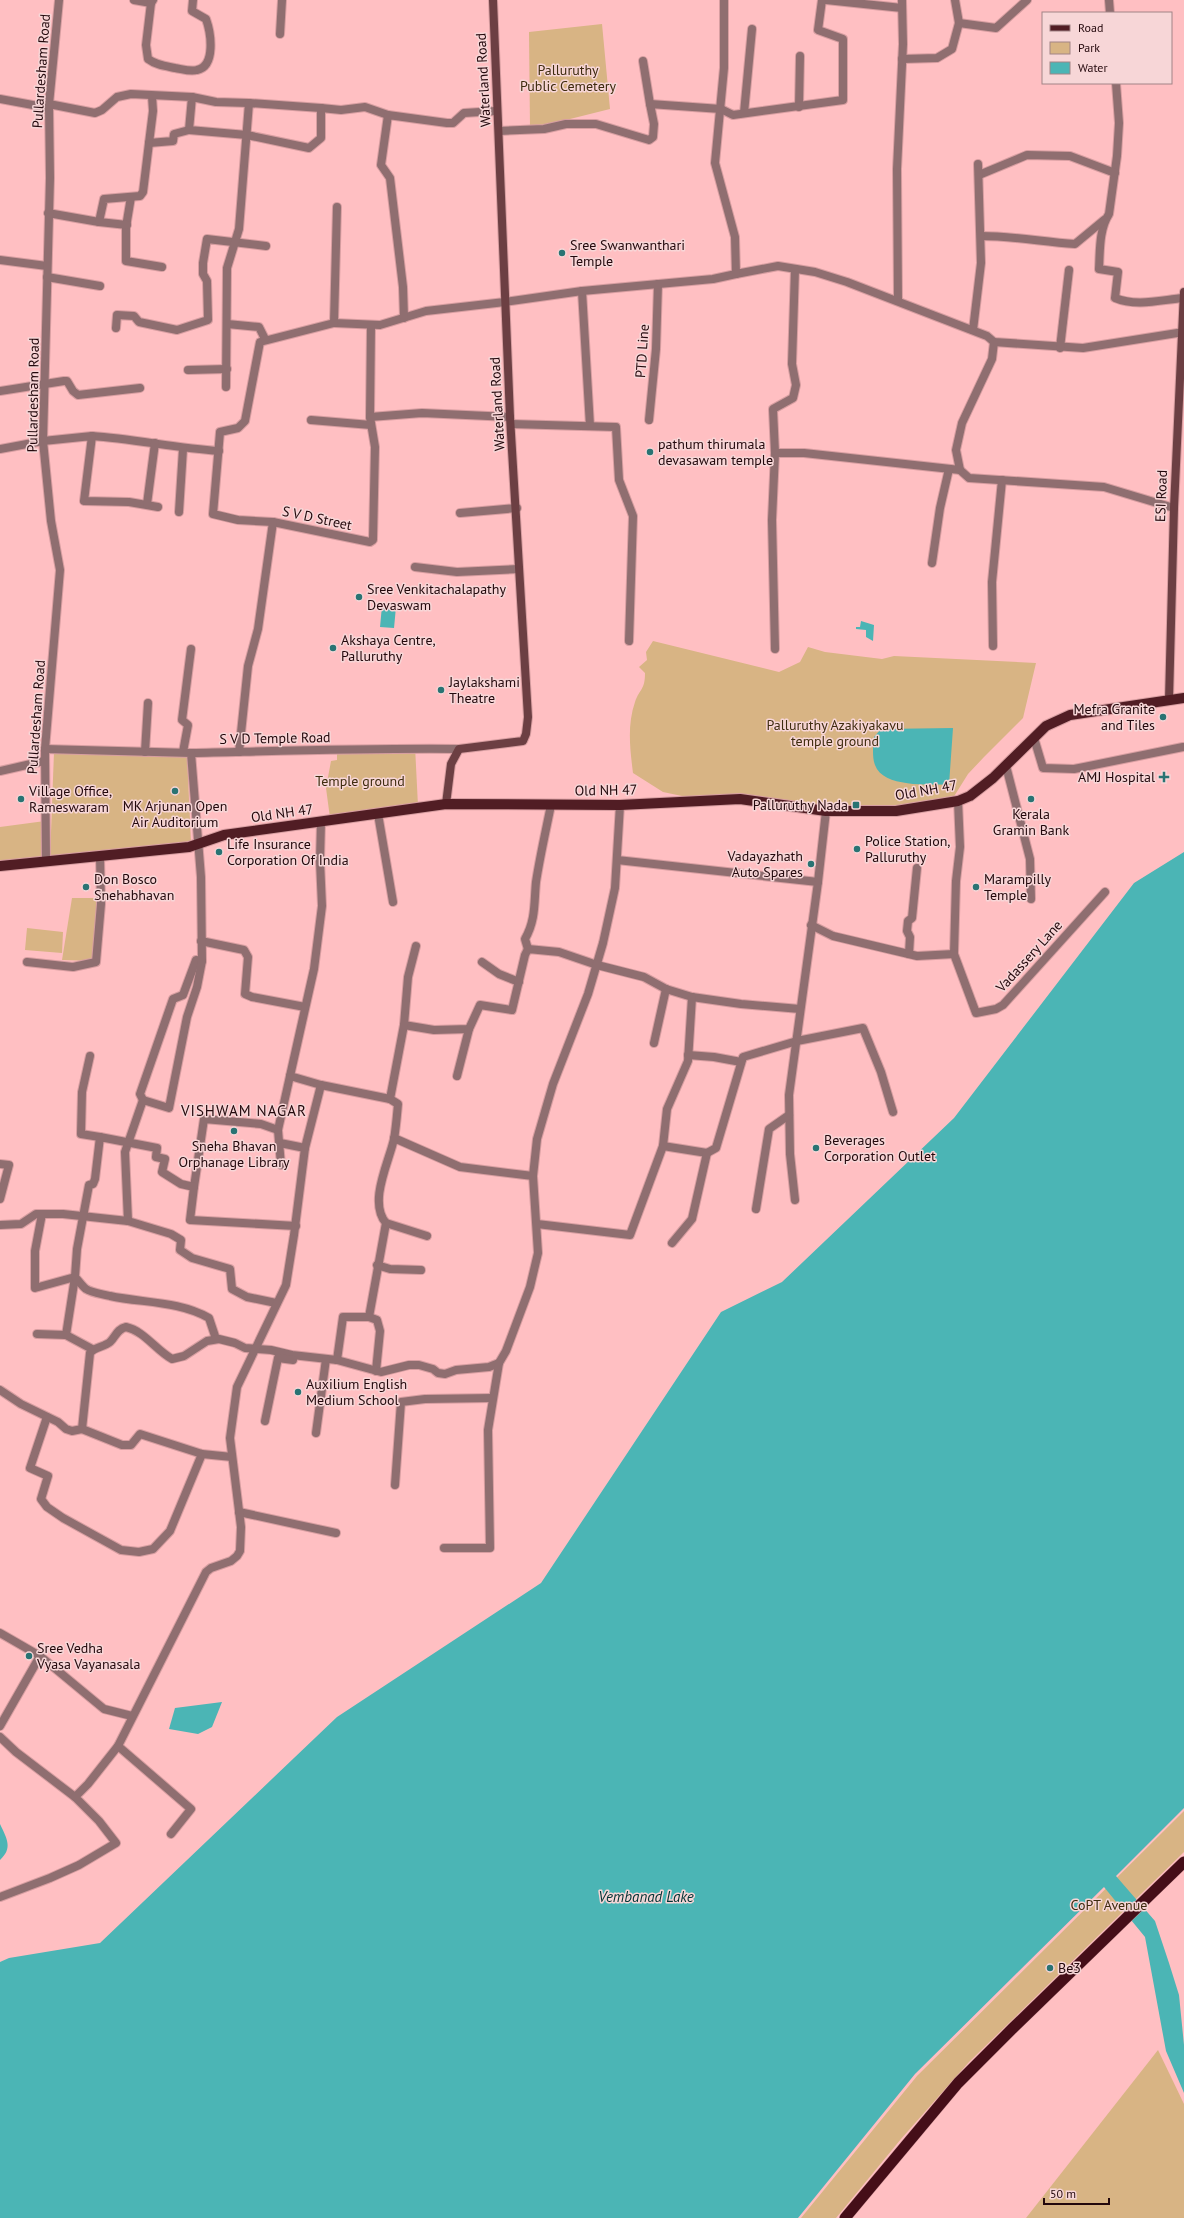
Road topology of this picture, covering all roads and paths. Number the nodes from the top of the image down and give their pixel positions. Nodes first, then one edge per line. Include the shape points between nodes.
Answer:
1 (59, 0) edge
2 (134, 0) edge
3 (193, 0) edge
4 (282, 0) edge
5 (493, 0) edge
6 (724, 0) edge
7 (822, 0) edge
8 (826, 0) edge
9 (955, 0) edge
10 (1027, 0) edge
11 (1109, 0) edge
12 (152, 2) edge
13 (902, 4) edge
14 (1110, 12) edge
15 (959, 23) junction
16 (752, 30) dead end
17 (280, 34) dead end
18 (800, 56) dead end
19 (902, 59) junction
20 (643, 61) dead end
21 (1116, 84) edge
22 (152, 96) junction
23 (192, 97) junction
24 (0, 99) edge
25 (249, 103) junction
26 (650, 104) junction
27 (49, 106) junction
28 (799, 106) junction
29 (321, 108) junction
30 (721, 109) junction
31 (496, 111) junction
32 (744, 113) junction
33 (388, 115) junction
34 (189, 130) junction
35 (499, 131) junction
36 (247, 135) junction
37 (149, 143) junction
38 (978, 164) dead end
39 (1115, 173) junction
40 (979, 175) junction
41 (131, 197) junction
42 (337, 206) dead end
43 (48, 213) junction
44 (1104, 220) junction
45 (100, 222) junction
46 (127, 225) junction
47 (981, 236) junction
48 (234, 242) junction
49 (266, 246) dead end
50 (0, 260) edge
51 (47, 266) junction
52 (162, 267) dead end
53 (795, 269) junction
54 (1069, 270) dead end
55 (736, 274) junction
56 (47, 277) junction
57 (658, 284) junction
58 (100, 286) dead end
59 (582, 291) junction
60 (1184, 295) edge
61 (898, 301) junction
62 (505, 302) junction
63 (404, 318) junction
64 (334, 323) junction
65 (228, 324) junction
66 (371, 325) junction
67 (116, 328) dead end
68 (973, 330) junction
69 (1183, 332) edge
70 (265, 339) junction
71 (994, 342) junction
72 (1060, 348) junction
73 (226, 369) junction
74 (188, 370) dead end
75 (46, 383) junction
76 (226, 387) dead end
77 (140, 388) dead end
78 (0, 391) edge
79 (311, 420) dead end
80 (649, 420) dead end
81 (371, 421) junction
82 (511, 421) junction
83 (590, 426) junction
84 (92, 436) junction
85 (43, 441) junction
86 (156, 443) junction
87 (0, 449) edge
88 (183, 449) junction
89 (219, 451) junction
90 (775, 453) junction
91 (949, 469) junction
92 (960, 470) junction
93 (1002, 480) junction
94 (147, 504) junction
95 (158, 507) dead end
96 (517, 508) junction
97 (1174, 508) junction
98 (179, 512) dead end
99 (460, 513) dead end
100 (273, 522) junction
101 (932, 563) dead end
102 (415, 567) dead end
103 (519, 569) junction
104 (630, 642) dead end
105 (993, 646) dead end
106 (775, 649) dead end
107 (191, 650) dead end
108 (1184, 698) edge
109 (1169, 700) junction
110 (148, 703) dead end
111 (1034, 738) junction
112 (1183, 747) dead end
113 (45, 749) junction
114 (458, 749) junction
115 (145, 752) junction
116 (187, 752) junction
117 (239, 752) junction
118 (44, 761) junction
119 (1006, 766) junction
120 (0, 771) edge
121 (958, 800) junction
122 (446, 804) junction
123 (551, 805) junction
124 (620, 805) junction
125 (826, 810) junction
126 (378, 814) junction
127 (321, 822) junction
128 (198, 843) junction
129 (100, 856) junction
130 (617, 860) junction
131 (46, 861) junction
132 (0, 866) edge
133 (917, 868) dead end
134 (818, 882) junction
135 (1105, 892) dead end
136 (1031, 899) dead end
137 (393, 902) dead end
138 (811, 925) junction
139 (201, 941) junction
140 (416, 946) dead end
141 (528, 949) junction
142 (909, 954) junction
143 (954, 954) junction
144 (202, 961) junction
145 (27, 962) dead end
146 (482, 962) dead end
147 (597, 965) junction
148 (519, 982) junction
149 (666, 989) junction
150 (692, 997) junction
151 (305, 1007) junction
152 (800, 1009) junction
153 (404, 1025) junction
154 (469, 1028) junction
155 (797, 1041) junction
156 (654, 1043) dead end
157 (688, 1055) junction
158 (90, 1056) dead end
159 (741, 1062) junction
160 (290, 1076) junction
161 (458, 1076) dead end
162 (321, 1085) junction
163 (390, 1099) junction
164 (143, 1100) junction
165 (893, 1112) dead end
166 (789, 1115) junction
167 (278, 1130) junction
168 (100, 1137) junction
169 (394, 1138) junction
170 (280, 1143) junction
171 (128, 1144) junction
172 (663, 1146) junction
173 (305, 1148) junction
174 (707, 1153) junction
175 (0, 1164) edge
176 (281, 1165) dead end
177 (533, 1176) junction
178 (194, 1187) junction
179 (0, 1199) edge
180 (795, 1200) dead end
181 (756, 1208) dead end
182 (42, 1214) junction
183 (85, 1216) junction
184 (128, 1221) junction
185 (386, 1223) junction
186 (537, 1224) junction
187 (0, 1225) edge
188 (296, 1226) junction
189 (427, 1236) dead end
190 (672, 1243) dead end
191 (377, 1265) junction
192 (421, 1270) dead end
193 (75, 1277) junction
194 (276, 1303) junction
195 (369, 1317) junction
196 (37, 1334) dead end
197 (66, 1335) junction
198 (216, 1339) junction
199 (92, 1349) junction
200 (256, 1349) junction
201 (337, 1360) junction
202 (326, 1362) junction
203 (499, 1363) junction
204 (376, 1371) junction
205 (0, 1390) edge
206 (492, 1398) junction
207 (47, 1417) junction
208 (265, 1421) dead end
209 (82, 1429) junction
210 (316, 1433) dead end
211 (202, 1454) junction
212 (232, 1457) junction
213 (395, 1485) dead end
214 (239, 1512) junction
215 (336, 1533) dead end
216 (444, 1548) dead end
217 (0, 1633) edge
218 (40, 1656) junction
219 (132, 1716) junction
220 (0, 1726) edge
221 (0, 1737) edge
222 (118, 1746) junction
223 (75, 1796) junction
224 (171, 1834) dead end
225 (1184, 1862) edge
226 (0, 1897) edge
227 (845, 2218) edge

1 - 27 street, Pullardesham Road
2 - 12 street
3 - 12 street via 192,10 204,17 207,22 211,46 205,64 199,70 191,71 159,65 148,59 146,45
4 - 17 street
5 - 31 main road, Waterland Road
6 - 30 street
7 - 28 street via 818,30 843,39 843,100
8 - 13 street
9 - 15 street
10 - 15 street via 996,28
11 - 14 street
13 - 19 street
15 - 19 street via 952,49 937,58
16 - 32 street
18 - 28 street
19 - 61 street via 897,169
20 - 26 street
21 - 39 street via 1120,123
22 - 23 street
22 - 27 street via 131,94 117,97 95,113
22 - 37 street
23 - 25 street via 216,102
23 - 34 street
24 - 27 street
25 - 29 street
25 - 36 street
26 - 30 street
26 - 35 street via 654,124 653,137 649,140 596,124 566,124 544,129
27 - 43 street, Pullardesham Road
28 - 32 street
29 - 33 street via 341,110 365,107
29 - 36 street via 321,138 309,148
30 - 32 street via 733,115
30 - 55 street via 715,163 735,238
31 - 33 street via 464,113 453,123
31 - 35 main road, Waterland Road
33 - 63 street via 381,165 390,178 403,287
34 - 36 street
34 - 37 street via 174,134 173,140
35 - 62 main road, Waterland Road
36 - 48 street via 239,229
37 - 41 street via 143,192 140,196
38 - 40 street
39 - 40 street via 1070,156 1027,155
39 - 44 street via 1109,214
40 - 47 street
41 - 45 street via 104,199
41 - 46 street
42 - 64 street
43 - 45 street
43 - 51 street, Pullardesham Road
44 - 47 street via 1076,244 1040,242 1012,236
44 - 60 street via 1099,269 1118,272 1115,298 1140,302
45 - 46 street
46 - 52 street via 126,260
47 - 68 street via 982,263
48 - 49 street
48 - 65 street via 227,268
48 - 67 street via 207,238 203,274 206,282 208,320 177,330 139,322 134,316 120,314 117,315
50 - 51 street
51 - 56 street, Pullardesham Road
53 - 55 street via 778,266
53 - 61 street via 815,272
53 - 90 street via 792,364 796,385 794,398 773,409
54 - 72 street
55 - 57 street via 713,279
56 - 58 street
56 - 75 street, Pullardesham Road
57 - 59 street
57 - 80 street, PTD Line via 656,349
59 - 62 street
59 - 83 street
60 - 69 main road, ESI Road
61 - 68 street
62 - 63 street via 426,311
62 - 82 main road, Waterland Road
63 - 66 street
64 - 66 street
64 - 70 street
65 - 70 street via 259,327
65 - 73 street
66 - 81 street, S V D Street
68 - 71 street
69 - 72 street via 1106,345
69 - 97 main road, ESI Road
70 - 89 street via 257,347 245,421 238,428 220,432
71 - 72 street
71 - 92 street via 992,359 962,423 956,450
73 - 74 street
73 - 76 street
75 - 77 street via 68,381 78,395
75 - 78 street
75 - 85 street, Pullardesham Road
79 - 81 street
81 - 82 street via 422,413
81 - 100 street, S V D Street via 374,447 373,540 370,542
82 - 83 street
82 - 96 main road, Waterland Road
83 - 104 street via 616,427 619,480 633,516
84 - 85 street
84 - 86 street
84 - 94 street via 84,501
85 - 87 street
85 - 113 street, Pullardesham Road via 51,521 60,570
86 - 88 street
86 - 94 street
88 - 89 street
88 - 98 street
89 - 100 street via 213,514 238,520
90 - 91 street
90 - 106 street via 772,520
91 - 92 street
91 - 101 street
92 - 93 street via 969,478
93 - 97 street via 1104,487
93 - 105 street via 992,582
94 - 95 street
96 - 99 street
96 - 103 main road, Waterland Road
97 - 109 main road, ESI Road
100 - 117 street, S V D Street via 258,629 248,666
102 - 103 street via 457,572
103 - 114 main road, Waterland Road via 528,717 526,734 523,741 516,743
107 - 116 street via 182,720 188,725
108 - 109 main road, Old NH 47
109 - 111 main road, Old NH 47 via 1070,715 1046,726
110 - 115 street
111 - 112 street via 1043,768 1074,770
111 - 119 main road, Old NH 47
113 - 115 street, S V D Temple Road
113 - 118 street, Pullardesham Road
114 - 117 street, S V D Temple Road via 359,748 274,753
114 - 122 main road via 451,764
115 - 116 street, S V D Temple Road
116 - 117 street, S V D Temple Road
116 - 128 street
118 - 120 street
118 - 131 street, Pullardesham Road
119 - 121 main road, Old NH 47 via 970,796
119 - 136 street via 1030,859
121 - 125 main road, Old NH 47 via 896,811
121 - 143 street via 960,847 956,880
122 - 123 main road, Old NH 47
122 - 126 main road, Old NH 47
123 - 124 main road, Old NH 47
123 - 141 street via 536,882 534,916 525,939
124 - 125 main road, Old NH 47 via 740,799
124 - 130 street
125 - 134 street
126 - 127 main road, Old NH 47
126 - 137 street
127 - 128 main road, Old NH 47 via 224,836
127 - 151 street via 322,906 314,969
128 - 129 main road, Old NH 47 via 189,847
128 - 139 street
129 - 131 main road, Old NH 47
129 - 145 street via 101,904 96,962 73,967
130 - 134 street
130 - 147 street via 615,888
131 - 132 main road, Old NH 47
133 - 142 street via 912,918 908,921
134 - 138 street
135 - 143 street, Vadassery Lane via 1003,1005 996,1009 976,1013
138 - 142 street via 833,936
138 - 152 street
139 - 144 street
139 - 151 street via 244,950 248,957 246,994
140 - 153 street via 408,977
141 - 147 street via 559,952
141 - 148 street
142 - 143 street
144 - 164 street via 196,960 183,995 173,999 140,1094
144 - 164 street via 187,1017 169,1108
146 - 148 street via 499,974
147 - 149 street via 644,977
147 - 177 street via 553,1084 537,1139
148 - 154 street via 512,1010 480,1005
149 - 150 street
149 - 156 street
150 - 152 street
150 - 157 street
151 - 160 street
152 - 155 street
153 - 154 street via 434,1030
153 - 163 street
154 - 161 street
155 - 159 street via 743,1057
155 - 165 street via 863,1028 881,1072
155 - 166 street via 789,1095
157 - 159 street
157 - 172 street via 688,1061 667,1109
158 - 168 street via 82,1092 81,1134
159 - 174 street via 716,1148
160 - 162 street
160 - 167 street
162 - 163 street
162 - 173 street
163 - 169 street via 398,1104
164 - 171 street
166 - 180 street
166 - 181 street via 769,1129
167 - 170 street
167 - 178 street via 260,1124 204,1119
168 - 171 street
168 - 183 street via 95,1179 93,1184 89,1184
169 - 177 street via 460,1167
169 - 185 street via 378,1200 380,1214
170 - 173 street
170 - 176 street
171 - 178 street via 157,1148 156,1157 165,1159 162,1172 181,1184
171 - 184 street via 125,1152
172 - 174 street
172 - 186 street via 630,1235
173 - 188 street
174 - 190 street via 692,1219
175 - 179 street via 9,1165
177 - 186 street
178 - 188 street via 190,1220
182 - 183 street
182 - 187 street via 36,1214 21,1224
182 - 193 street via 35,1251 35,1288
183 - 184 street
183 - 193 street via 77,1249
184 - 194 street via 172,1234 181,1240 180,1250 192,1258 230,1269 232,1289 247,1297
185 - 189 street
185 - 191 street
186 - 203 street via 538,1253 530,1287
188 - 194 street via 286,1285
191 - 192 street via 390,1269
191 - 195 street
193 - 197 street
193 - 198 street via 87,1289 105,1295 133,1301 176,1305 197,1311 210,1318
194 - 200 street
195 - 201 street via 343,1317
195 - 204 street via 377,1320 380,1331
196 - 197 street
197 - 199 street
198 - 199 street via 201,1344 184,1356 172,1359 140,1332 126,1327 120,1329 110,1342
198 - 200 street
199 - 209 street
200 - 202 street
200 - 212 street via 237,1387 230,1438
201 - 202 street
201 - 204 street
202 - 208 street via 278,1358
202 - 210 street
203 - 204 street via 445,1374 419,1365
203 - 206 street
205 - 207 street
206 - 213 street via 401,1402
206 - 216 street via 488,1430 490,1548
207 - 209 street via 66,1429
207 - 211 street via 30,1468 48,1476 41,1499 47,1507 63,1518 121,1550 139,1552 153,1549 170,1531
209 - 211 street via 122,1445 131,1445 140,1434
211 - 212 street
212 - 214 street
214 - 215 street
214 - 219 street via 241,1544 237,1556 206,1572
217 - 218 street
218 - 219 street via 104,1709
218 - 220 street
219 - 222 street
221 - 223 street
222 - 223 street via 88,1784
222 - 224 street via 191,1809
223 - 226 street via 100,1821 116,1843 50,1878
225 - 227 highway via 1012,2028 958,2084

